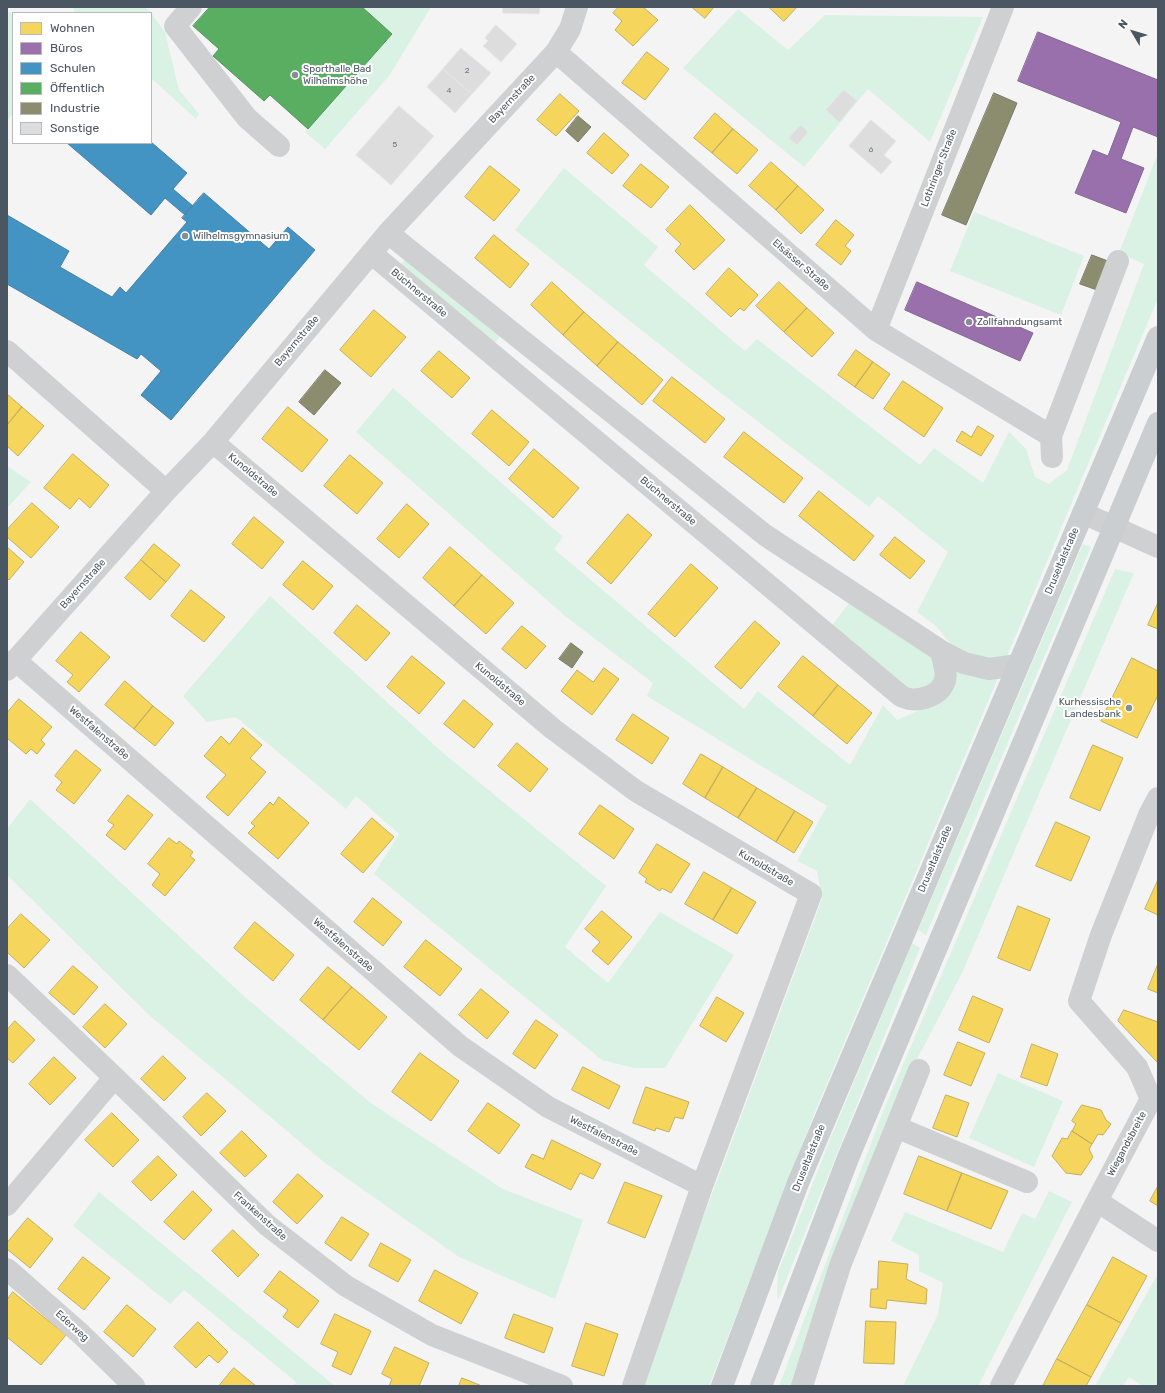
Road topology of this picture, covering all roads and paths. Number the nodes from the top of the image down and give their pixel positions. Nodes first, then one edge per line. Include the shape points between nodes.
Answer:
1 (191, 7) edge
2 (577, 7) edge
3 (1003, 7) edge
4 (556, 52) junction
5 (280, 146) dead end
6 (388, 233) junction
7 (371, 253) junction
8 (1118, 261) dead end
9 (876, 330) junction
10 (1158, 337) edge
11 (7, 351) edge
12 (1158, 423) edge
13 (213, 442) junction
14 (166, 491) junction
15 (1083, 513) junction
16 (1114, 527) junction
17 (1158, 547) edge
18 (941, 651) junction
19 (11, 665) edge
20 (1018, 665) junction
21 (1158, 798) edge
22 (7, 975) edge
23 (919, 1070) dead end
24 (114, 1078) junction
25 (896, 1127) junction
26 (1027, 1182) dead end
27 (702, 1186) junction
28 (12, 1199) edge
29 (1097, 1201) junction
30 (1158, 1241) edge
31 (7, 1269) edge
32 (134, 1386) edge
33 (562, 1386) edge
34 (633, 1386) edge
35 (722, 1386) edge
36 (761, 1386) edge
37 (802, 1386) edge
38 (1001, 1386) edge

1 - 5 street via 175,26 247,118
2 - 4 street, Bayernstraße via 570,29
3 - 9 street, Lothringer Straße
4 - 6 street, Bayernstraße
4 - 9 street, Elsässer Straße
6 - 7 street, Bayernstraße
6 - 18 street via 765,535
7 - 13 street, Bayernstraße
7 - 18 street, Büchnerstraße via 901,696 910,700 925,698 936,693 944,685 946,675
8 - 9 street, Elsässer Straße via 1052,446
10 - 15 main road, Druseltalstraße
11 - 14 street
12 - 16 main road
13 - 14 street, Bayernstraße
13 - 27 street, Kunoldstraße via 553,729 636,791 811,894
14 - 19 street, Bayernstraße
15 - 16 street
15 - 20 main road, Druseltalstraße
16 - 17 street
16 - 36 main road via 851,1151
18 - 20 street via 964,664 989,669
19 - 27 street, Westfalenstraße via 460,1046 548,1107
20 - 35 main road, Druseltalstraße via 798,1183
21 - 29 street, Wiegandsbreite via 1102,935 1079,1000 1137,1067 1151,1099
22 - 24 street, Frankenstraße
23 - 25 street
24 - 28 street
24 - 33 street, Frankenstraße via 267,1225 346,1286 432,1335
25 - 26 street
25 - 37 street via 841,1263
27 - 34 street
29 - 30 street
29 - 38 street, Wiegandsbreite
31 - 32 street, Ederweg via 82,1335

